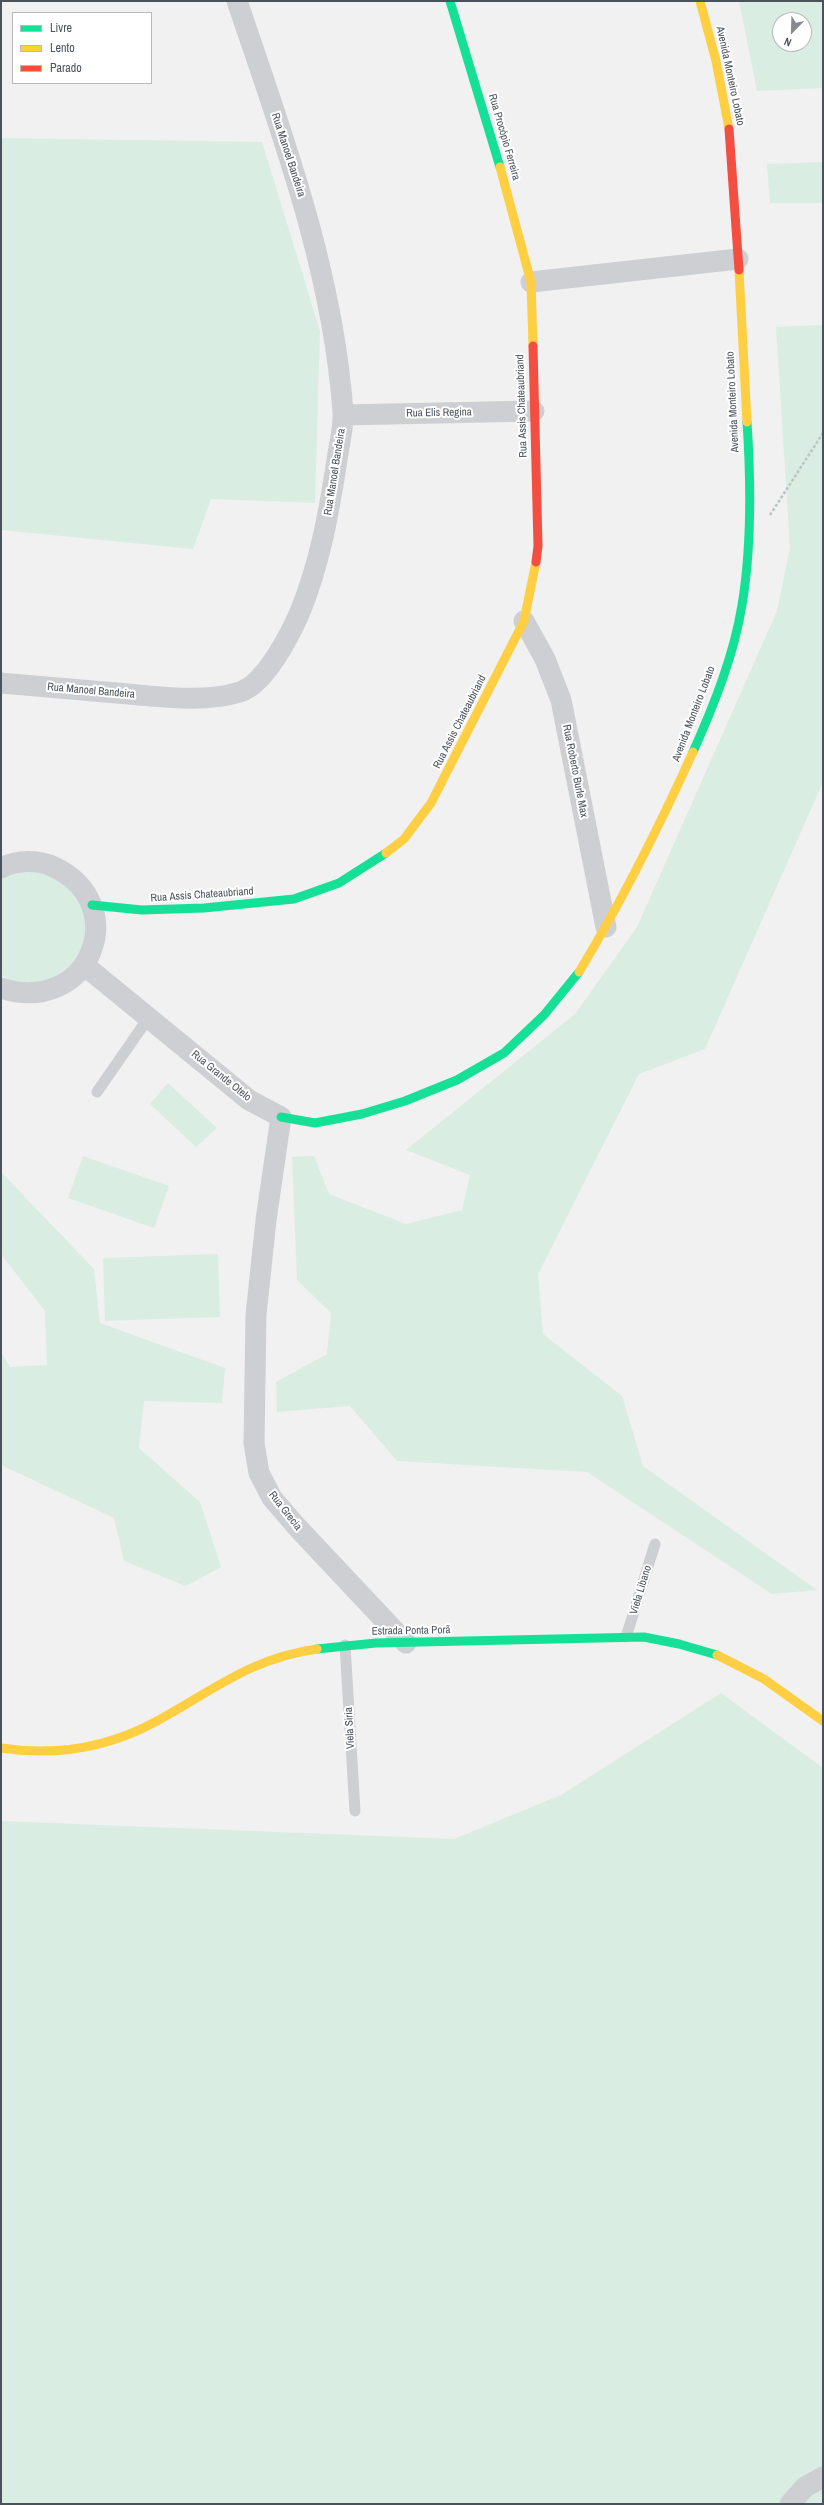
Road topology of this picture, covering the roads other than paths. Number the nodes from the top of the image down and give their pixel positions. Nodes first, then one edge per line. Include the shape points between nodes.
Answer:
1 (237, 1) edge
2 (450, 1) edge
3 (700, 1) edge
4 (738, 258) junction
5 (531, 282) junction
6 (534, 411) junction
7 (343, 415) junction
8 (524, 621) junction
9 (1, 683) edge
10 (1, 868) edge
11 (92, 905) junction
12 (606, 927) junction
13 (84, 966) junction
14 (1, 988) edge
15 (149, 1017) junction
16 (97, 1092) dead end
17 (281, 1117) junction
18 (655, 1544) dead end
19 (626, 1637) junction
20 (406, 1643) junction
21 (345, 1645) junction
22 (823, 1721) edge
23 (1, 1748) edge
24 (355, 1811) dead end
25 (823, 2477) edge
26 (790, 2504) edge

1 - 7 street, Rua Manoel Bandeira via 313,239 327,301
2 - 5 street, Rua Procópio Ferreira via 504,179
3 - 4 street, Avenida Monteiro Lobato via 716,61 732,143
4 - 5 street
4 - 12 street, Avenida Monteiro Lobato via 748,433 749,540 742,606 722,681 694,750 667,809
5 - 6 street, Rua Assis Chateaubriand
6 - 7 street, Rua Elis Regina
6 - 8 street, Rua Assis Chateaubriand via 538,546
7 - 9 street, Rua Manoel Bandeira via 322,546 308,592 289,637 265,672 242,692 210,697 170,697
8 - 11 street, Rua Assis Chateaubriand via 431,803 404,839 376,861 339,883 294,899 204,908 142,910
8 - 12 street, Rua Roberto Burle Max via 546,659 561,700
10 - 11 street via 27,861 48,864 67,873 82,887
11 - 13 street via 96,923 95,941
12 - 17 street, Avenida Monteiro Lobato via 576,976 544,1015 504,1053 457,1080 362,1114 315,1123
13 - 14 street via 59,987 39,994 18,993
13 - 15 street, Rua Grande Otelo
15 - 16 lane
15 - 17 street, Rua Grande Otelo via 249,1100
17 - 20 street, Rua Grecia via 266,1220 256,1316 254,1443 259,1473 272,1498 297,1527
18 - 19 lane, Viela Libano
19 - 20 street, Estrada Ponta Porã via 584,1636
19 - 22 street, Estrada Ponta Porã via 655,1637 718,1656 744,1667 774,1685
20 - 21 street, Estrada Ponta Porã
21 - 23 street, Estrada Ponta Porã via 293,1653 250,1667 153,1723 116,1740 75,1750 19,1752
21 - 24 lane, Viela Siria
25 - 26 street via 805,2487

